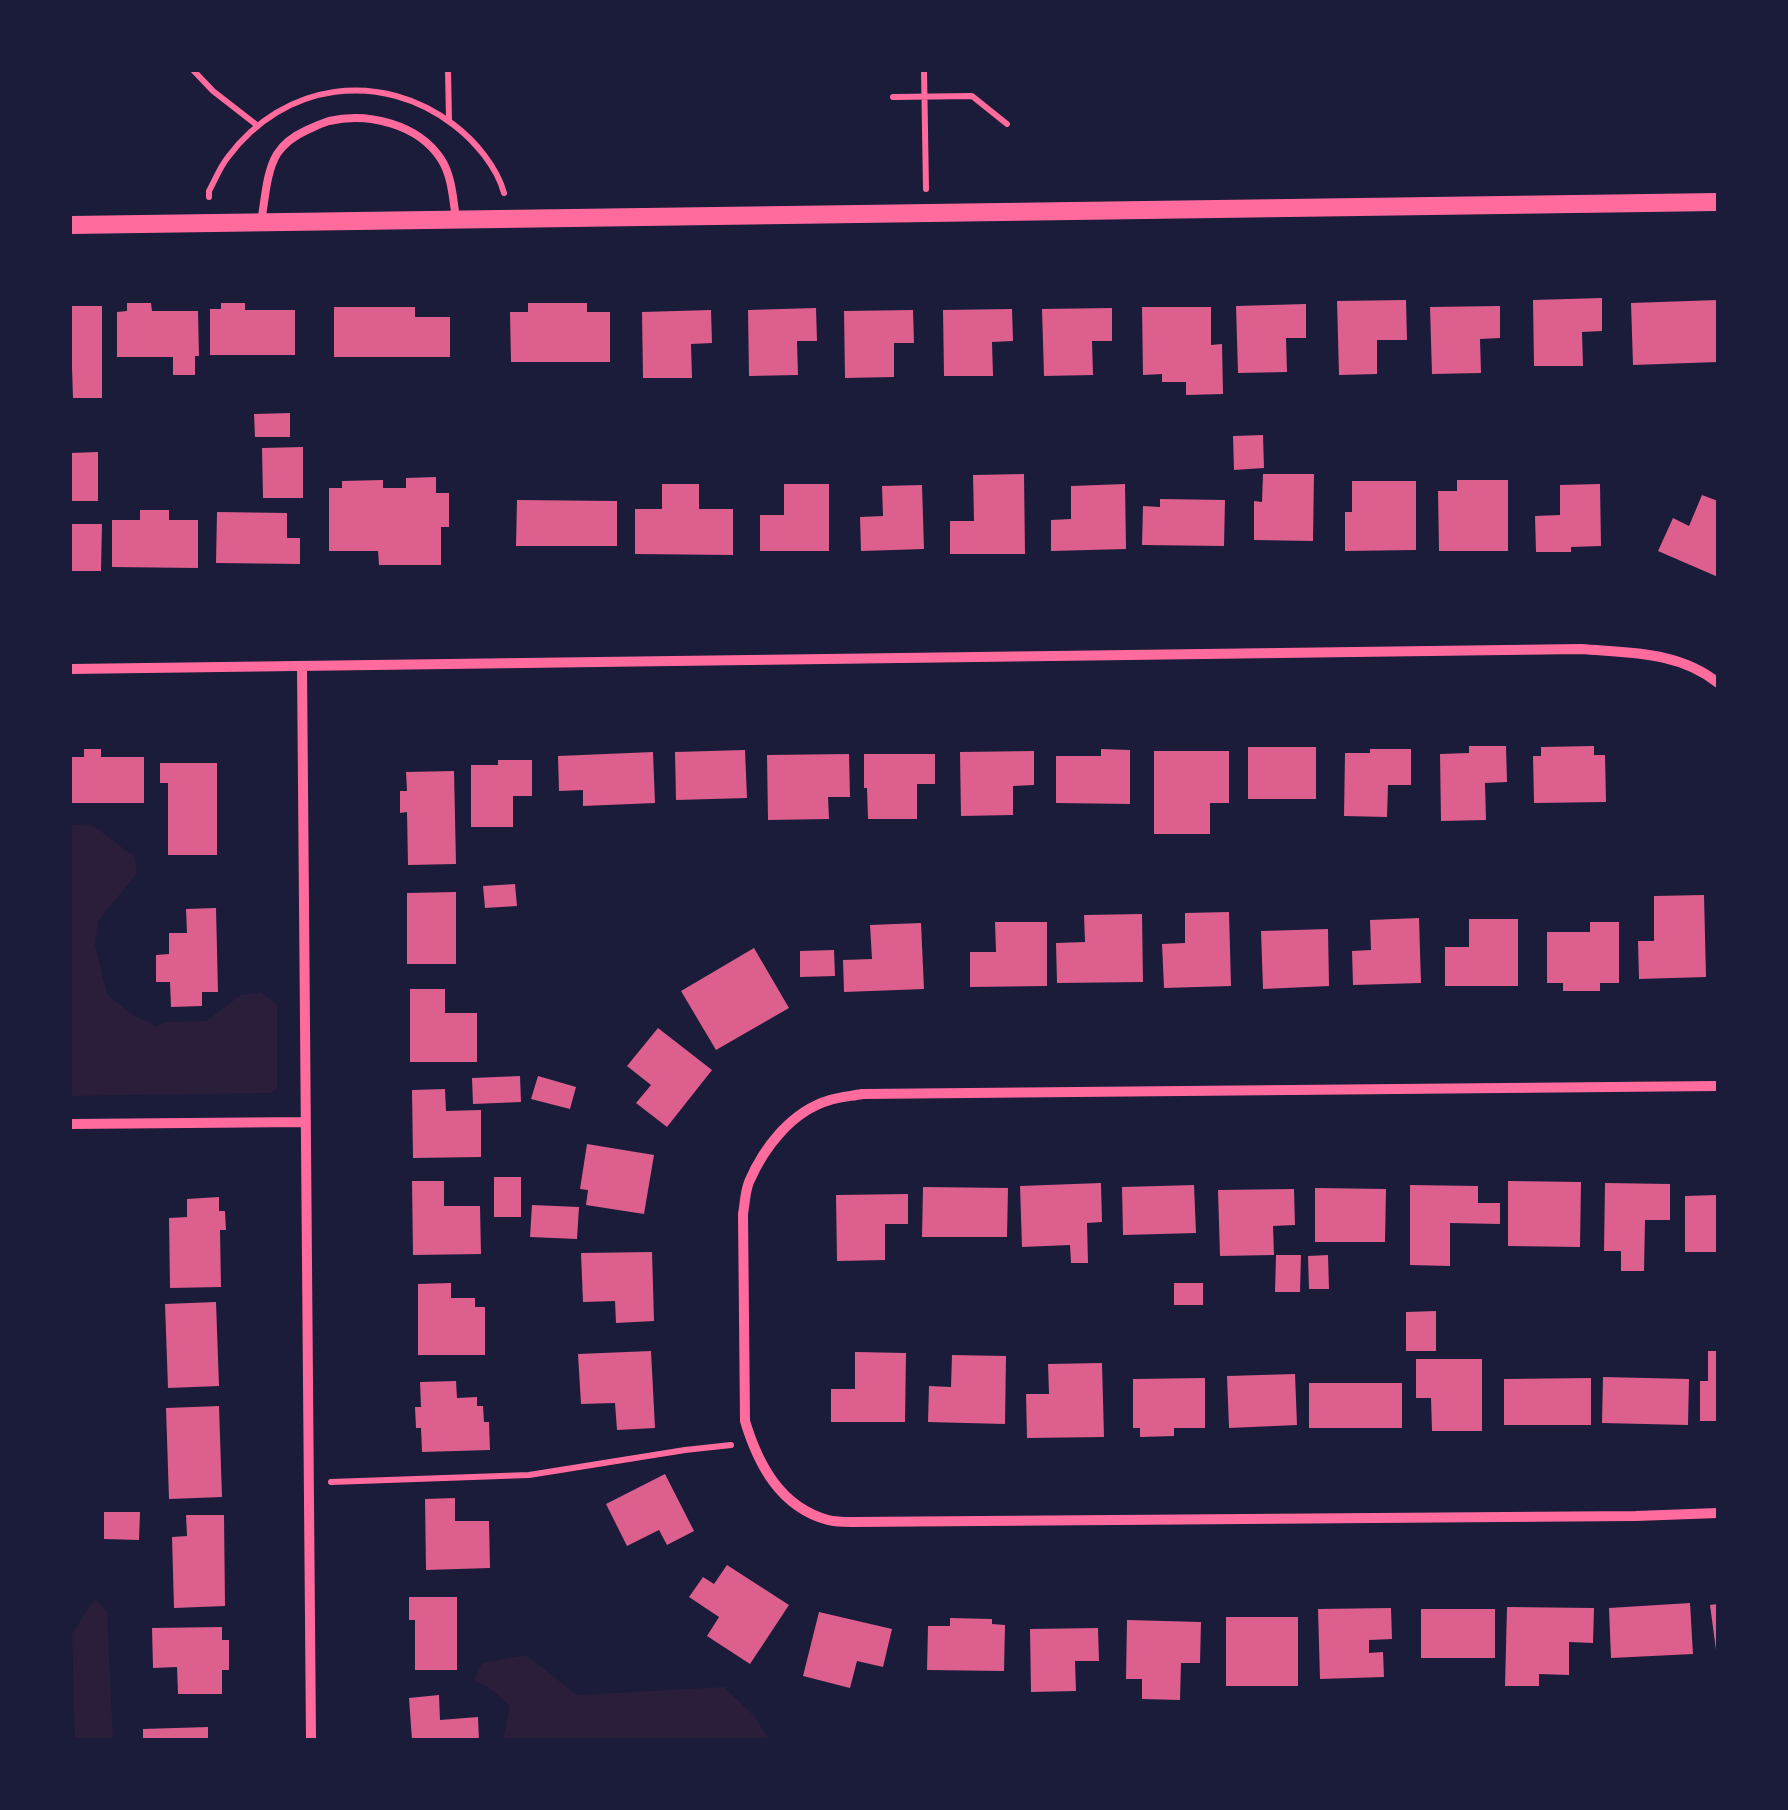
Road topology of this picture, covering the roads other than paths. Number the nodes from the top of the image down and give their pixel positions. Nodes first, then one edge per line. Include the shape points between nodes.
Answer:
1 (1718, 202) edge
2 (456, 220) junction
3 (260, 222) junction
4 (70, 225) edge
5 (302, 666) junction
6 (70, 669) edge
7 (1718, 683) edge
8 (1718, 1086) edge
9 (306, 1122) junction
10 (70, 1124) edge
11 (1718, 1512) edge
12 (311, 1740) edge

1 - 2 street
2 - 3 street
2 - 3 lane via 446,170 425,140 366,118 329,121 295,136 277,154
3 - 4 street
5 - 6 street
5 - 7 street via 1580,649 1662,656
5 - 9 street
8 - 11 street via 862,1094 806,1110 781,1131 748,1186 743,1214 743,1394 751,1443 766,1475 786,1496 828,1520
9 - 10 street
9 - 12 street

